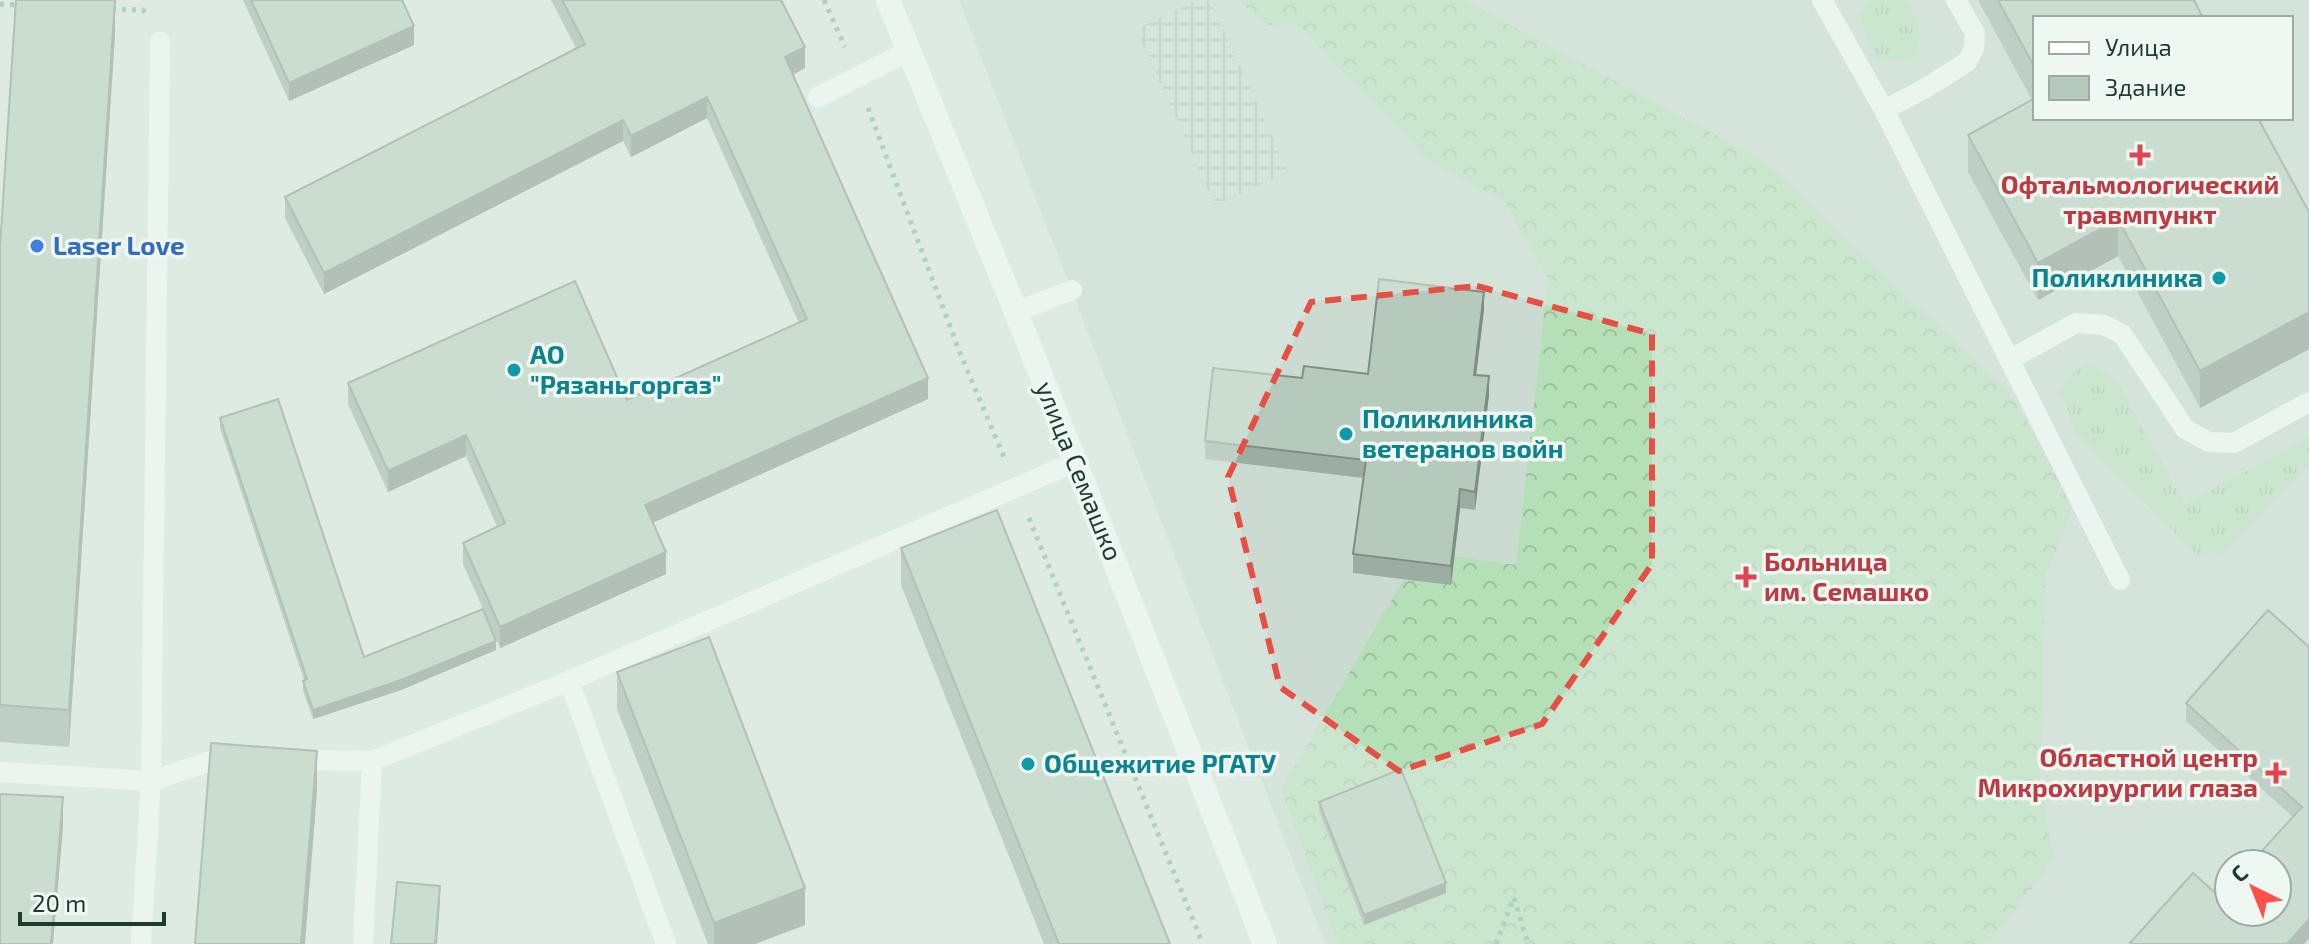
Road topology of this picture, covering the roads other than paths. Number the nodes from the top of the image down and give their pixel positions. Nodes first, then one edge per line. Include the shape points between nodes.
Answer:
1 (888, 0) edge
2 (1822, 0) edge
3 (1956, 0) edge
4 (160, 42) road end
5 (909, 51) junction
6 (818, 97) dead end
7 (1884, 110) junction
8 (1072, 290) dead end
9 (1016, 312) junction
10 (2009, 360) junction
11 (2309, 402) edge
12 (1075, 462) junction
13 (2120, 580) dead end
14 (569, 681) junction
15 (372, 761) junction
16 (0, 772) edge
17 (151, 781) junction
18 (141, 944) edge
19 (363, 944) edge
20 (666, 944) edge
21 (1265, 944) edge

1 - 5 street, улица Семашко
2 - 7 lane
3 - 7 lane via 1975,33 1967,62
4 - 17 lane
5 - 6 lane
5 - 9 street, улица Семашко
7 - 10 lane
8 - 9 lane
9 - 12 street, улица Семашко
10 - 11 lane via 2076,323 2104,325 2122,334 2185,429 2209,442 2234,443
10 - 13 lane
12 - 14 lane
12 - 21 street, улица Семашко
14 - 15 lane
14 - 20 lane
15 - 17 lane via 217,759
15 - 19 lane
16 - 17 lane
17 - 18 lane

